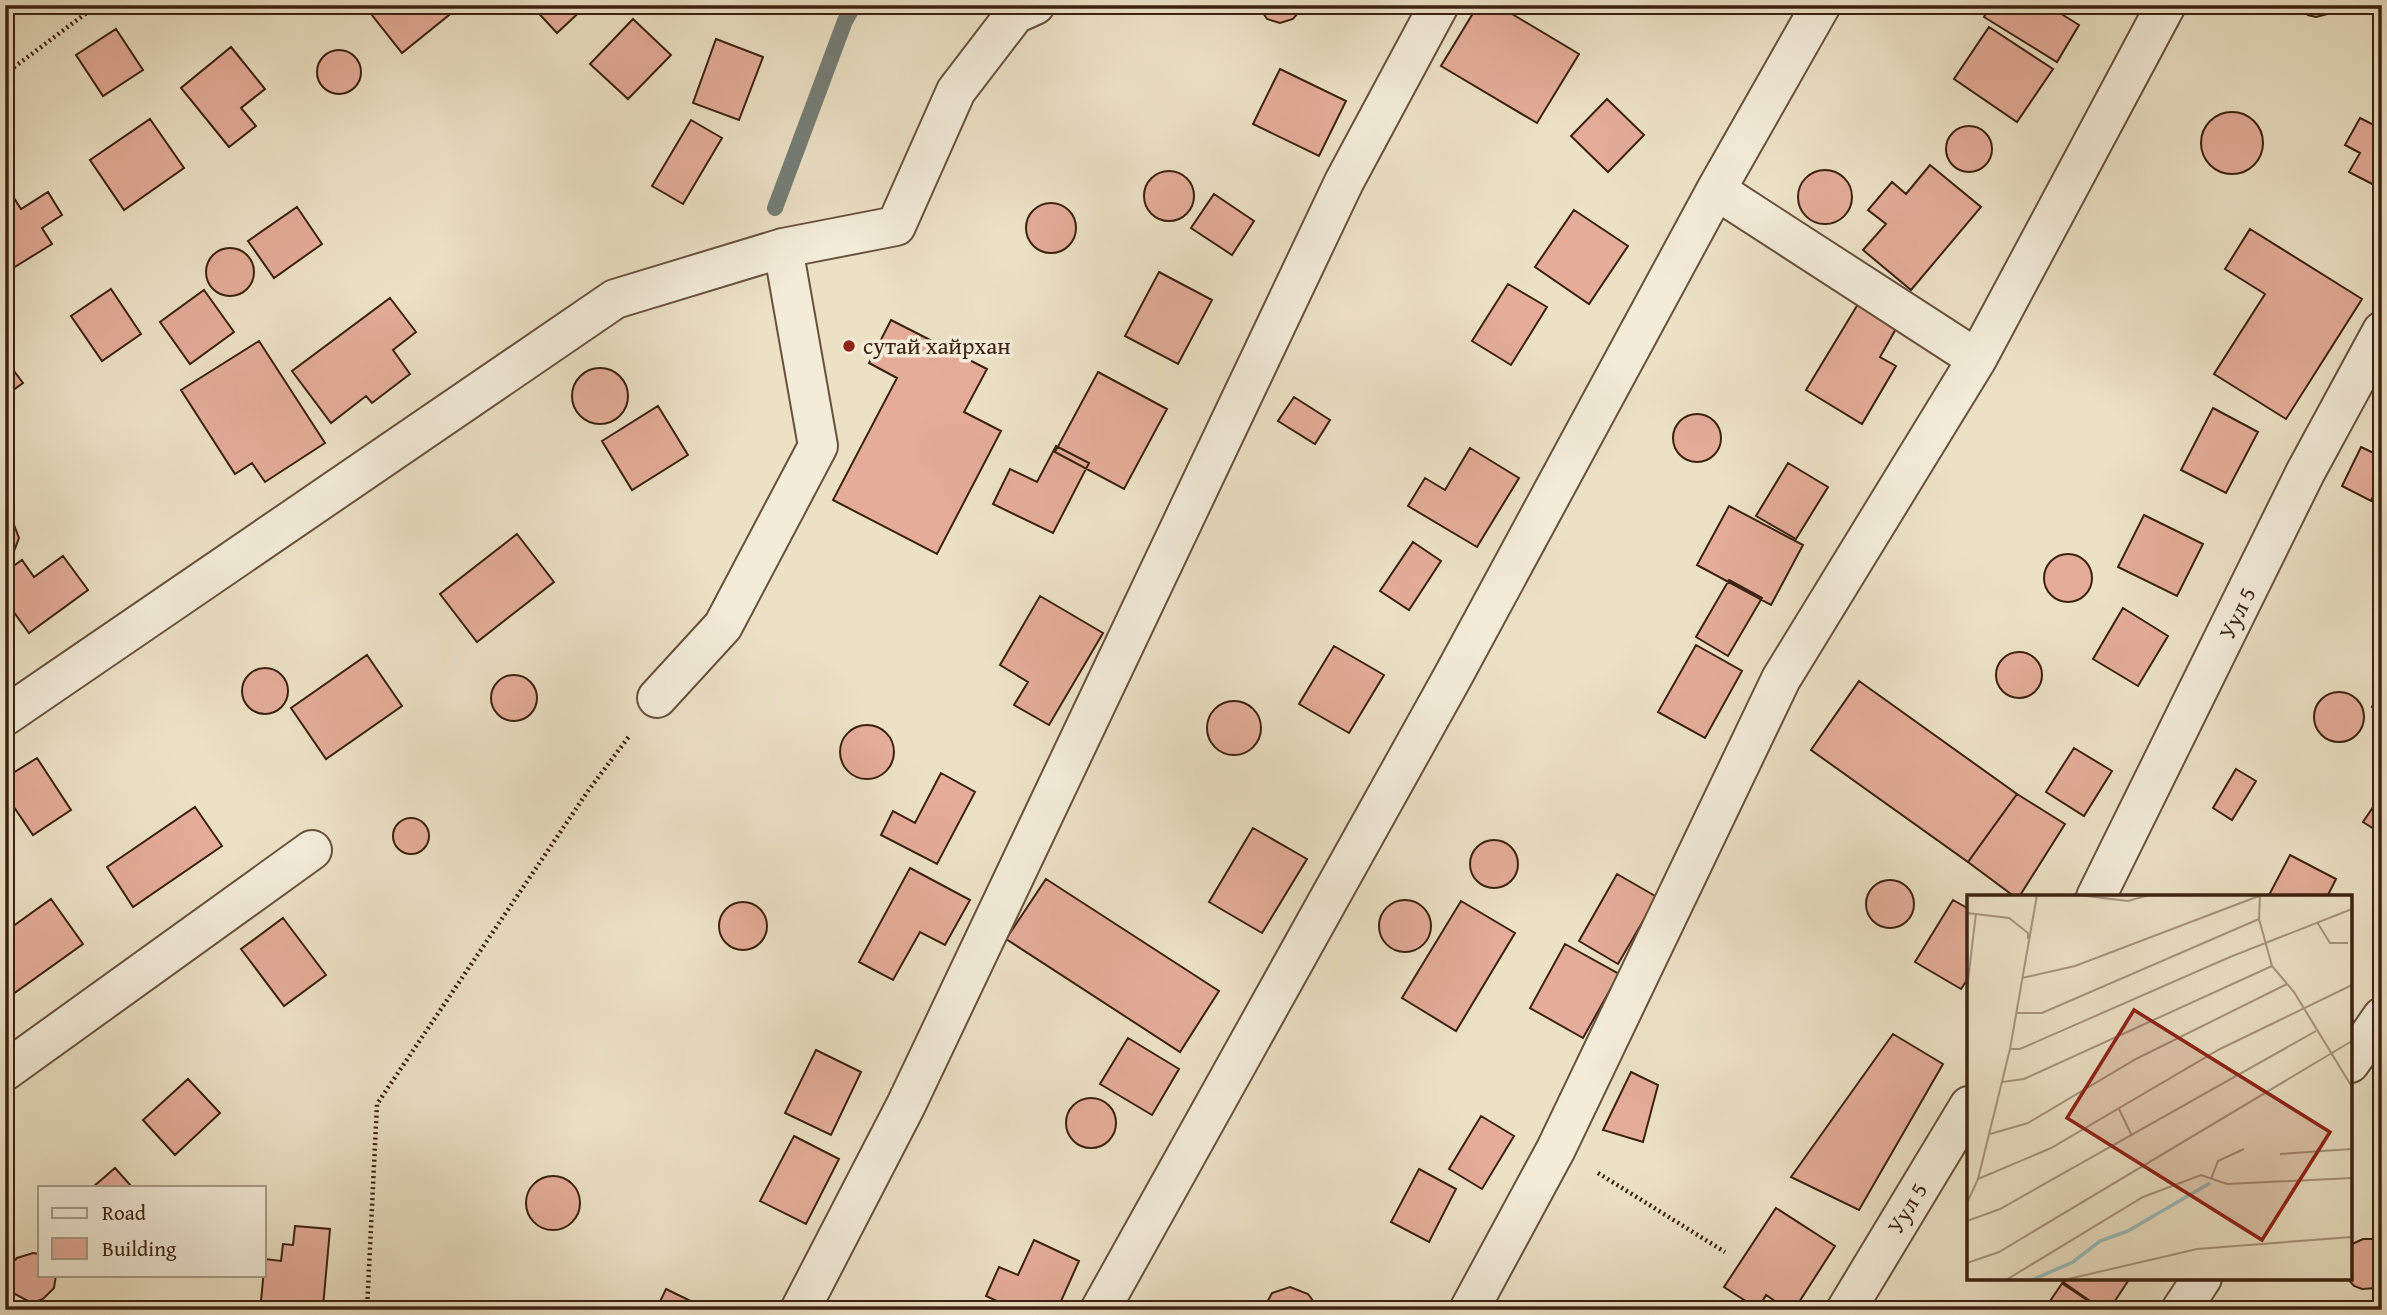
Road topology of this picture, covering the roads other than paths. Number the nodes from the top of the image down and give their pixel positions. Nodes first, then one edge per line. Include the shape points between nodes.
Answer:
1 (1035, 5) edge
2 (1439, 5) edge
3 (1821, 5) edge
4 (2166, 5) edge
5 (1716, 190) junction
6 (783, 248) junction
7 (2382, 331) edge
8 (1976, 359) junction
9 (657, 698) road end
10 (5, 716) edge
11 (312, 850) dead end
12 (2097, 895) edge
13 (2382, 1017) edge
14 (2352, 1060) edge
15 (5, 1072) edge
16 (1967, 1109) edge
17 (2201, 1280) edge
18 (800, 1310) edge
19 (1100, 1310) edge
20 (1469, 1310) edge
21 (1846, 1310) edge
22 (2181, 1310) edge

1 - 6 street via 1015,14 956,91 896,226
2 - 18 street via 1344,182 912,1092
3 - 5 street
4 - 8 street
5 - 8 street
5 - 19 street via 1452,678
6 - 9 street via 818,446 723,626
6 - 10 street via 615,299
7 - 12 street, Уул 5 via 2305,473
8 - 20 street via 1781,679 1556,1149
11 - 15 street
13 - 14 street
16 - 21 street, Уул 5
17 - 22 street

